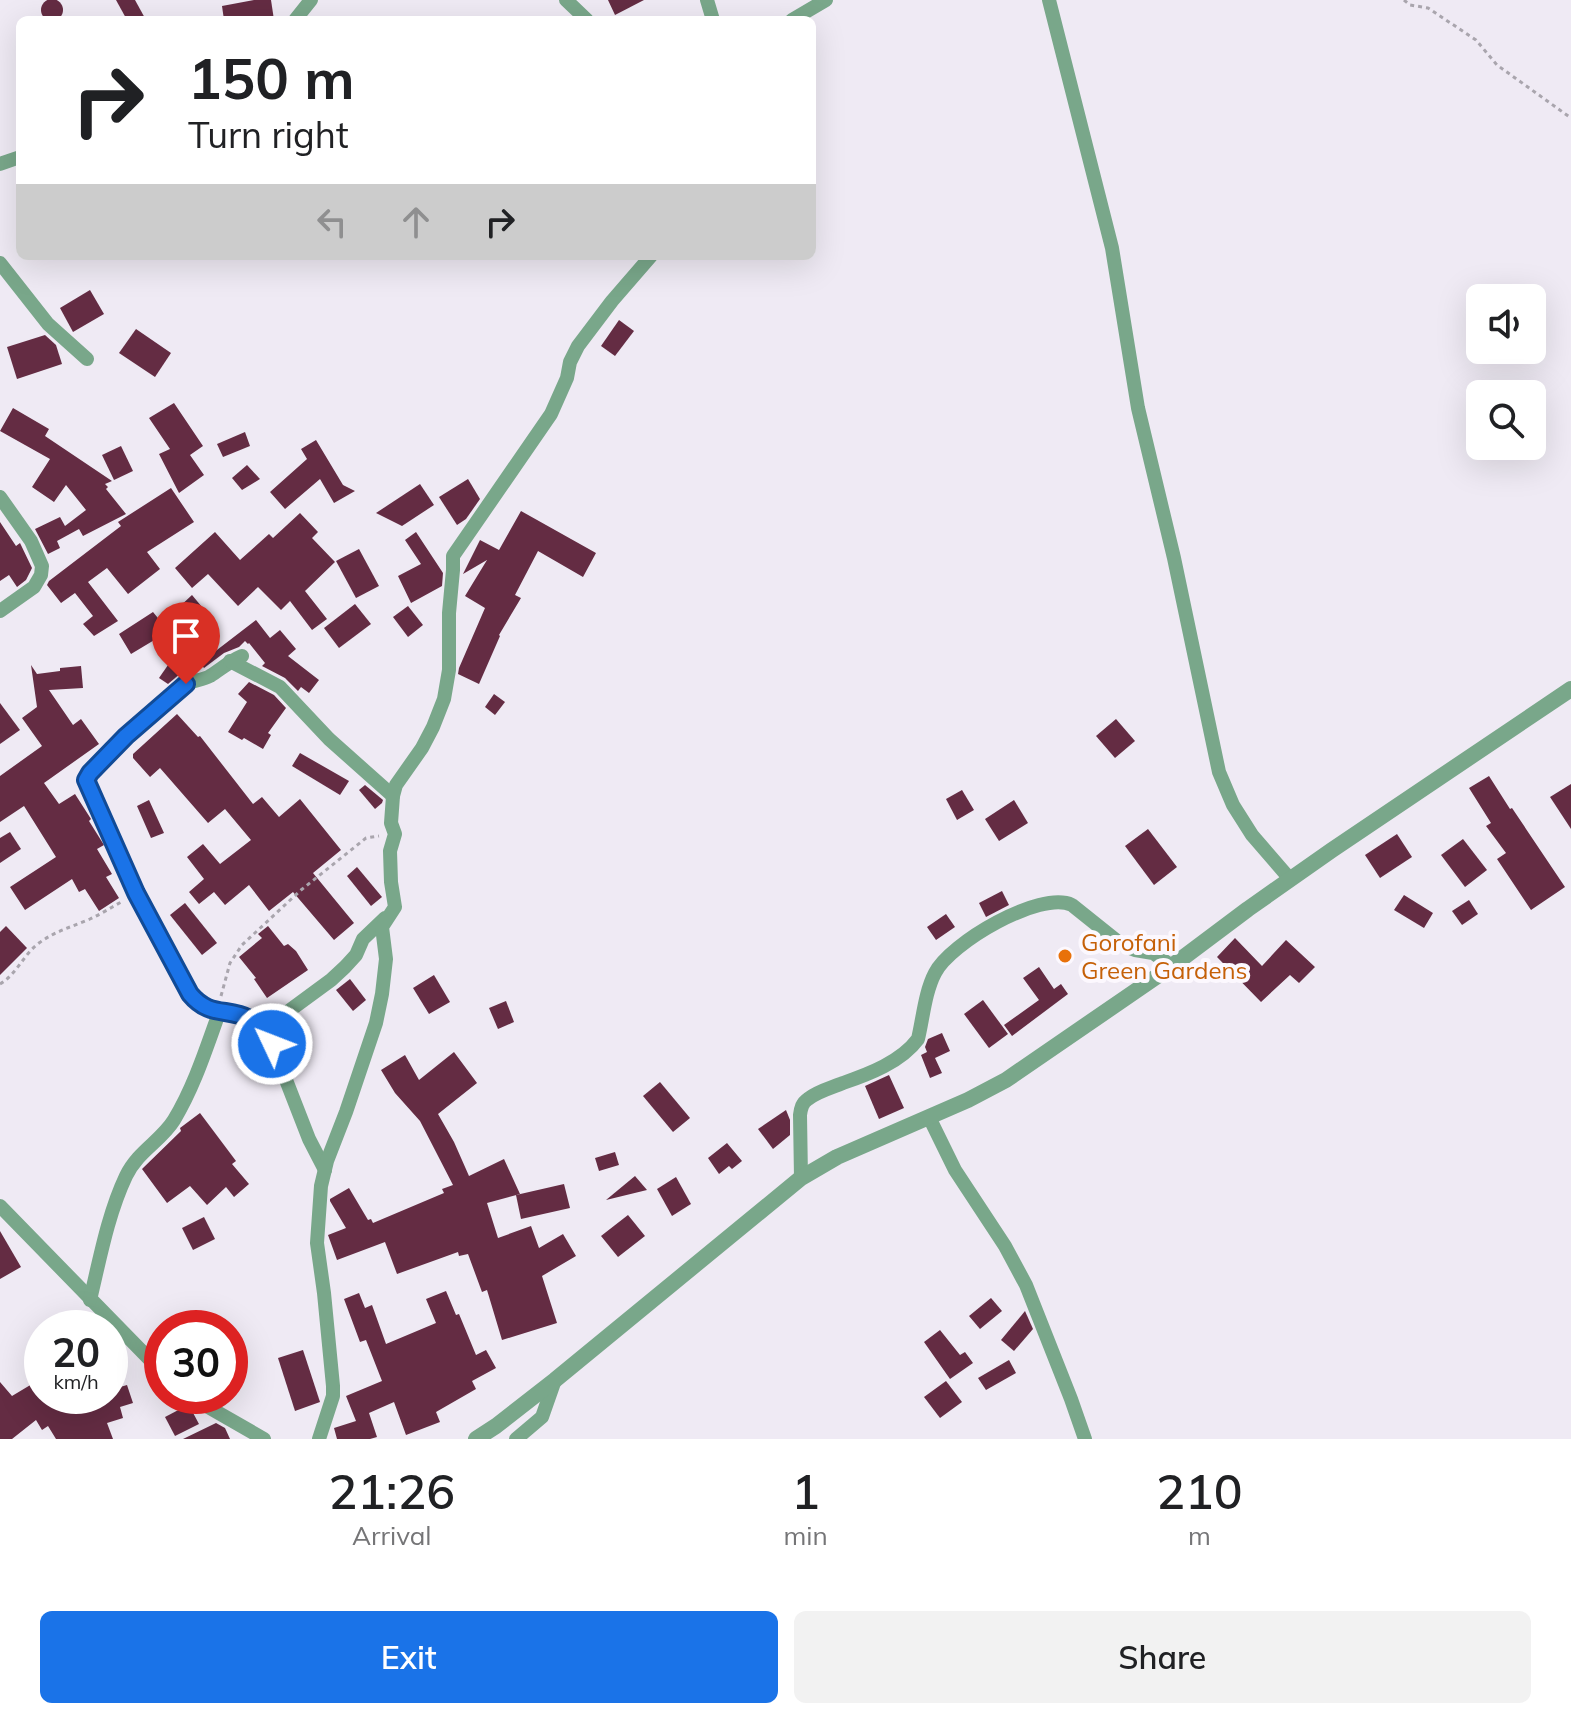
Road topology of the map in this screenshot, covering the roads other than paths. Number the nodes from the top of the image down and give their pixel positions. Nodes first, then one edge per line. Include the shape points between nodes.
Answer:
1 (311, 0) edge
2 (566, 0) edge
3 (826, 0) edge
4 (1049, 0) edge
5 (298, 16) edge
6 (583, 16) edge
7 (799, 16) edge
8 (648, 260) edge
9 (0, 263) edge
10 (87, 359) dead end
11 (0, 497) edge
12 (0, 611) edge
13 (1571, 689) edge
14 (390, 794) junction
15 (1290, 879) junction
16 (395, 907) junction
17 (1172, 966) junction
18 (219, 1013) junction
19 (263, 1030) junction
20 (929, 1117) junction
21 (325, 1170) junction
22 (801, 1178) junction
23 (0, 1206) edge
24 (90, 1300) junction
25 (144, 1354) edge
26 (555, 1380) junction
27 (220, 1414) edge
28 (264, 1439) edge
29 (319, 1439) edge
30 (476, 1439) edge
31 (516, 1439) edge
32 (1085, 1439) edge

1 - 5 street
2 - 6 street
3 - 7 street
4 - 15 street via 1112,248 1138,408 1219,772 1252,835
8 - 14 street via 578,346 551,414 453,556 444,699 422,748
9 - 10 street via 48,324
11 - 12 street via 42,566 34,587
13 - 15 street
14 - 16 street
14 - 18 street via 280,687 236,658 181,687 87,776 136,893 190,994
15 - 17 street
16 - 19 street via 363,939 345,967
16 - 21 street via 382,927 386,959 376,1023
17 - 20 street via 1006,1080
17 - 22 street via 1153,953 1122,945 1065,901 998,921 940,964 913,1045 887,1064 802,1105
18 - 19 street via 251,1020
18 - 24 street via 173,1122 127,1175
19 - 21 street
20 - 22 street
20 - 32 street via 1026,1285
21 - 29 street via 317,1243 333,1396
22 - 26 street
23 - 24 street
24 - 25 street
26 - 30 street
26 - 31 street via 542,1417
27 - 28 street

